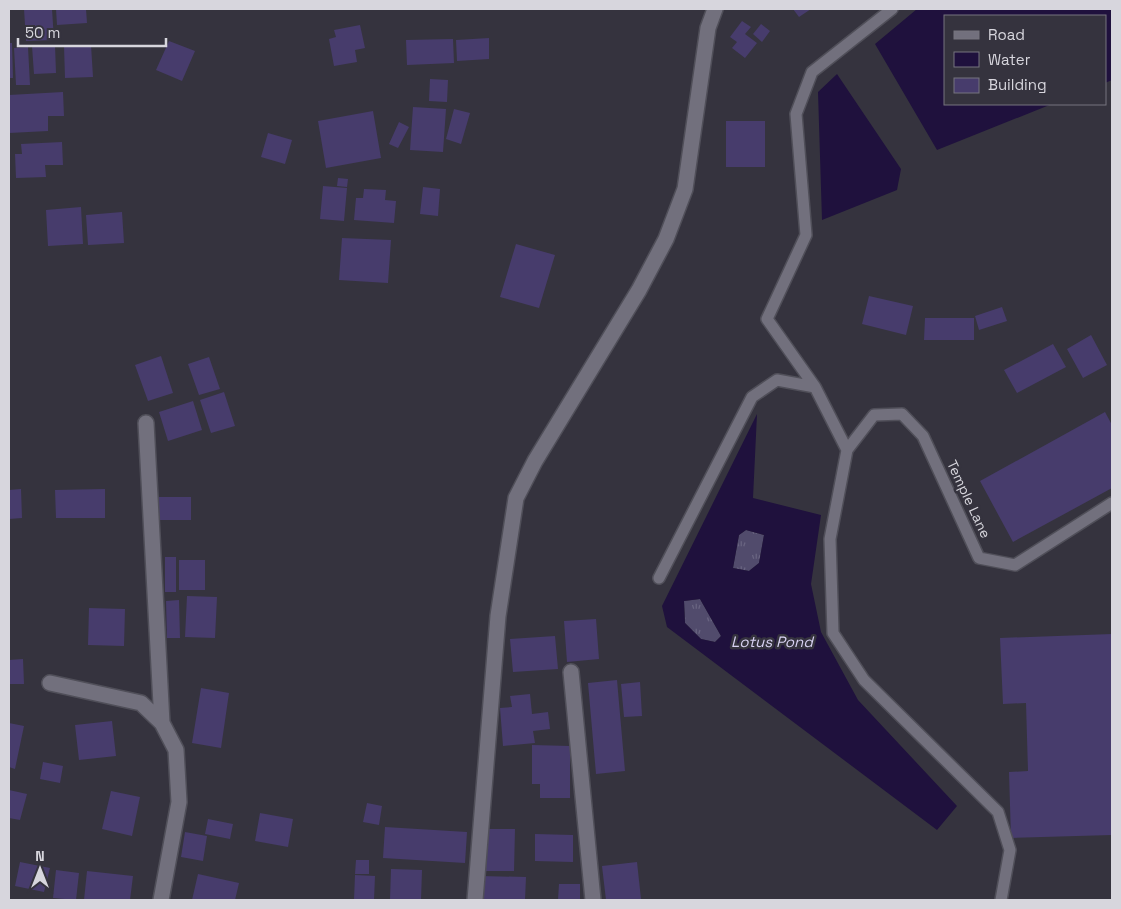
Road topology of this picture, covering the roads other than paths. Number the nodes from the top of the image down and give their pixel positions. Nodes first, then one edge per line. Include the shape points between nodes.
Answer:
1 (714, 9) edge
2 (892, 9) edge
3 (815, 387) junction
4 (146, 423) dead end
5 (847, 450) junction
6 (1112, 503) edge
7 (660, 578) dead end
8 (571, 672) dead end
9 (50, 683) dead end
10 (162, 723) junction
11 (161, 900) edge
12 (475, 900) edge
13 (593, 900) edge
14 (1001, 900) edge

1 - 12 street via 708,28 685,189 666,239 516,498 498,616
2 - 3 lane via 812,72 796,114 806,235 767,320
3 - 5 lane
3 - 7 lane via 777,380 752,397
4 - 10 street
5 - 6 lane, Temple Lane via 874,415 902,414 923,436 979,558 1015,565
5 - 14 lane via 830,539 833,633 864,680 998,812 1010,850
8 - 13 street
9 - 10 street via 141,704
10 - 11 street via 176,750 179,802

